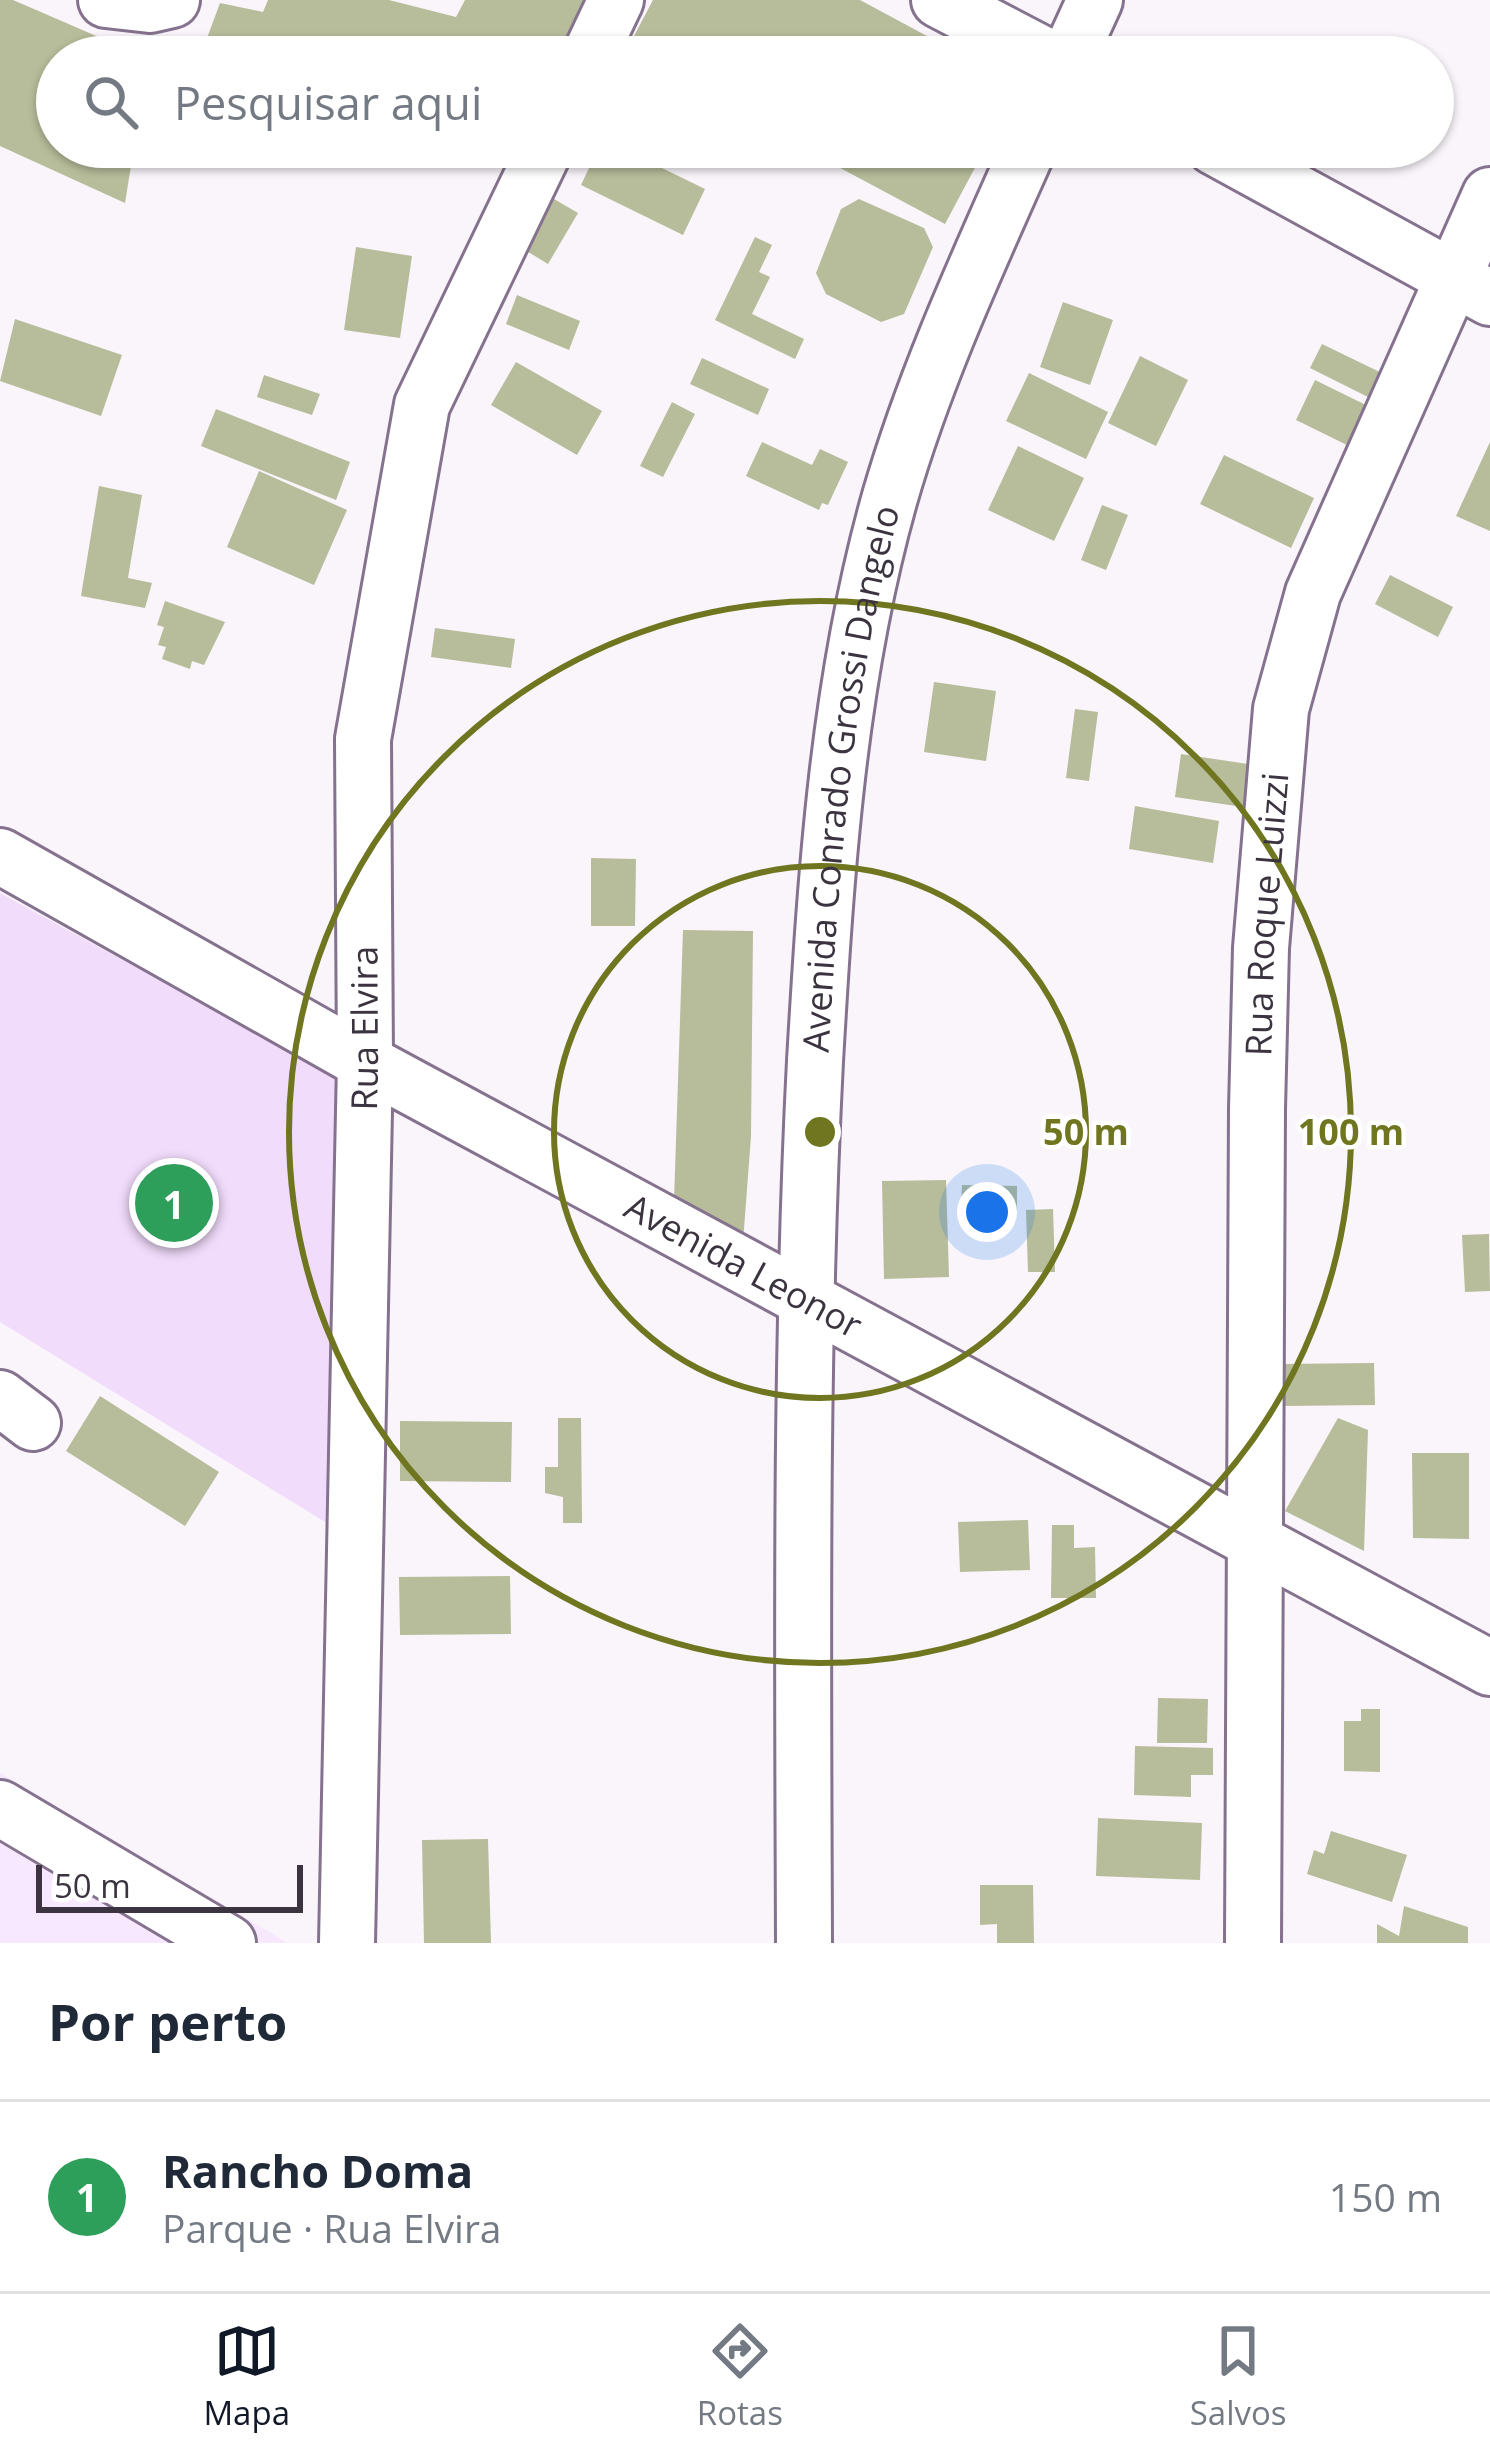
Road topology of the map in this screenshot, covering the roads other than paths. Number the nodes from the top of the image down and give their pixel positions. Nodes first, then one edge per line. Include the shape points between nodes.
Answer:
1 (106, 0) edge
2 (172, 0) edge
3 (616, 0) edge
4 (939, 0) edge
5 (1095, 0) edge
6 (599, 36) edge
7 (1008, 36) edge
8 (1079, 36) edge
9 (536, 168) edge
10 (1020, 168) edge
11 (1252, 168) edge
12 (1490, 195) edge
13 (1471, 288) edge
14 (0, 856) edge
15 (365, 1062) junction
16 (802, 1300) junction
17 (1257, 1546) junction
18 (1490, 1668) edge
19 (0, 1808) edge
20 (228, 1943) edge
21 (347, 1943) edge
22 (804, 1943) edge
23 (1253, 1943) edge

1 - 2 street
3 - 6 street
4 - 7 street
5 - 8 street
9 - 15 street, Rua Elvira via 422,405 363,740
10 - 16 street, Avenida Conrado Grossi Dangelo via 936,357 890,499 854,654 826,865
11 - 13 street
12 - 13 street, Rua Roque Luizzi
13 - 17 street, Rua Roque Luizzi via 1313,593 1281,709 1261,948
14 - 15 street, Avenida Leonor
15 - 16 street, Avenida Leonor
15 - 21 street, Rua Elvira
16 - 17 street, Avenida Leonor
16 - 22 street, Avenida Conrado Grossi Dangelo
17 - 18 street, Avenida Leonor
17 - 23 street, Rua Roque Luizzi
19 - 20 street

